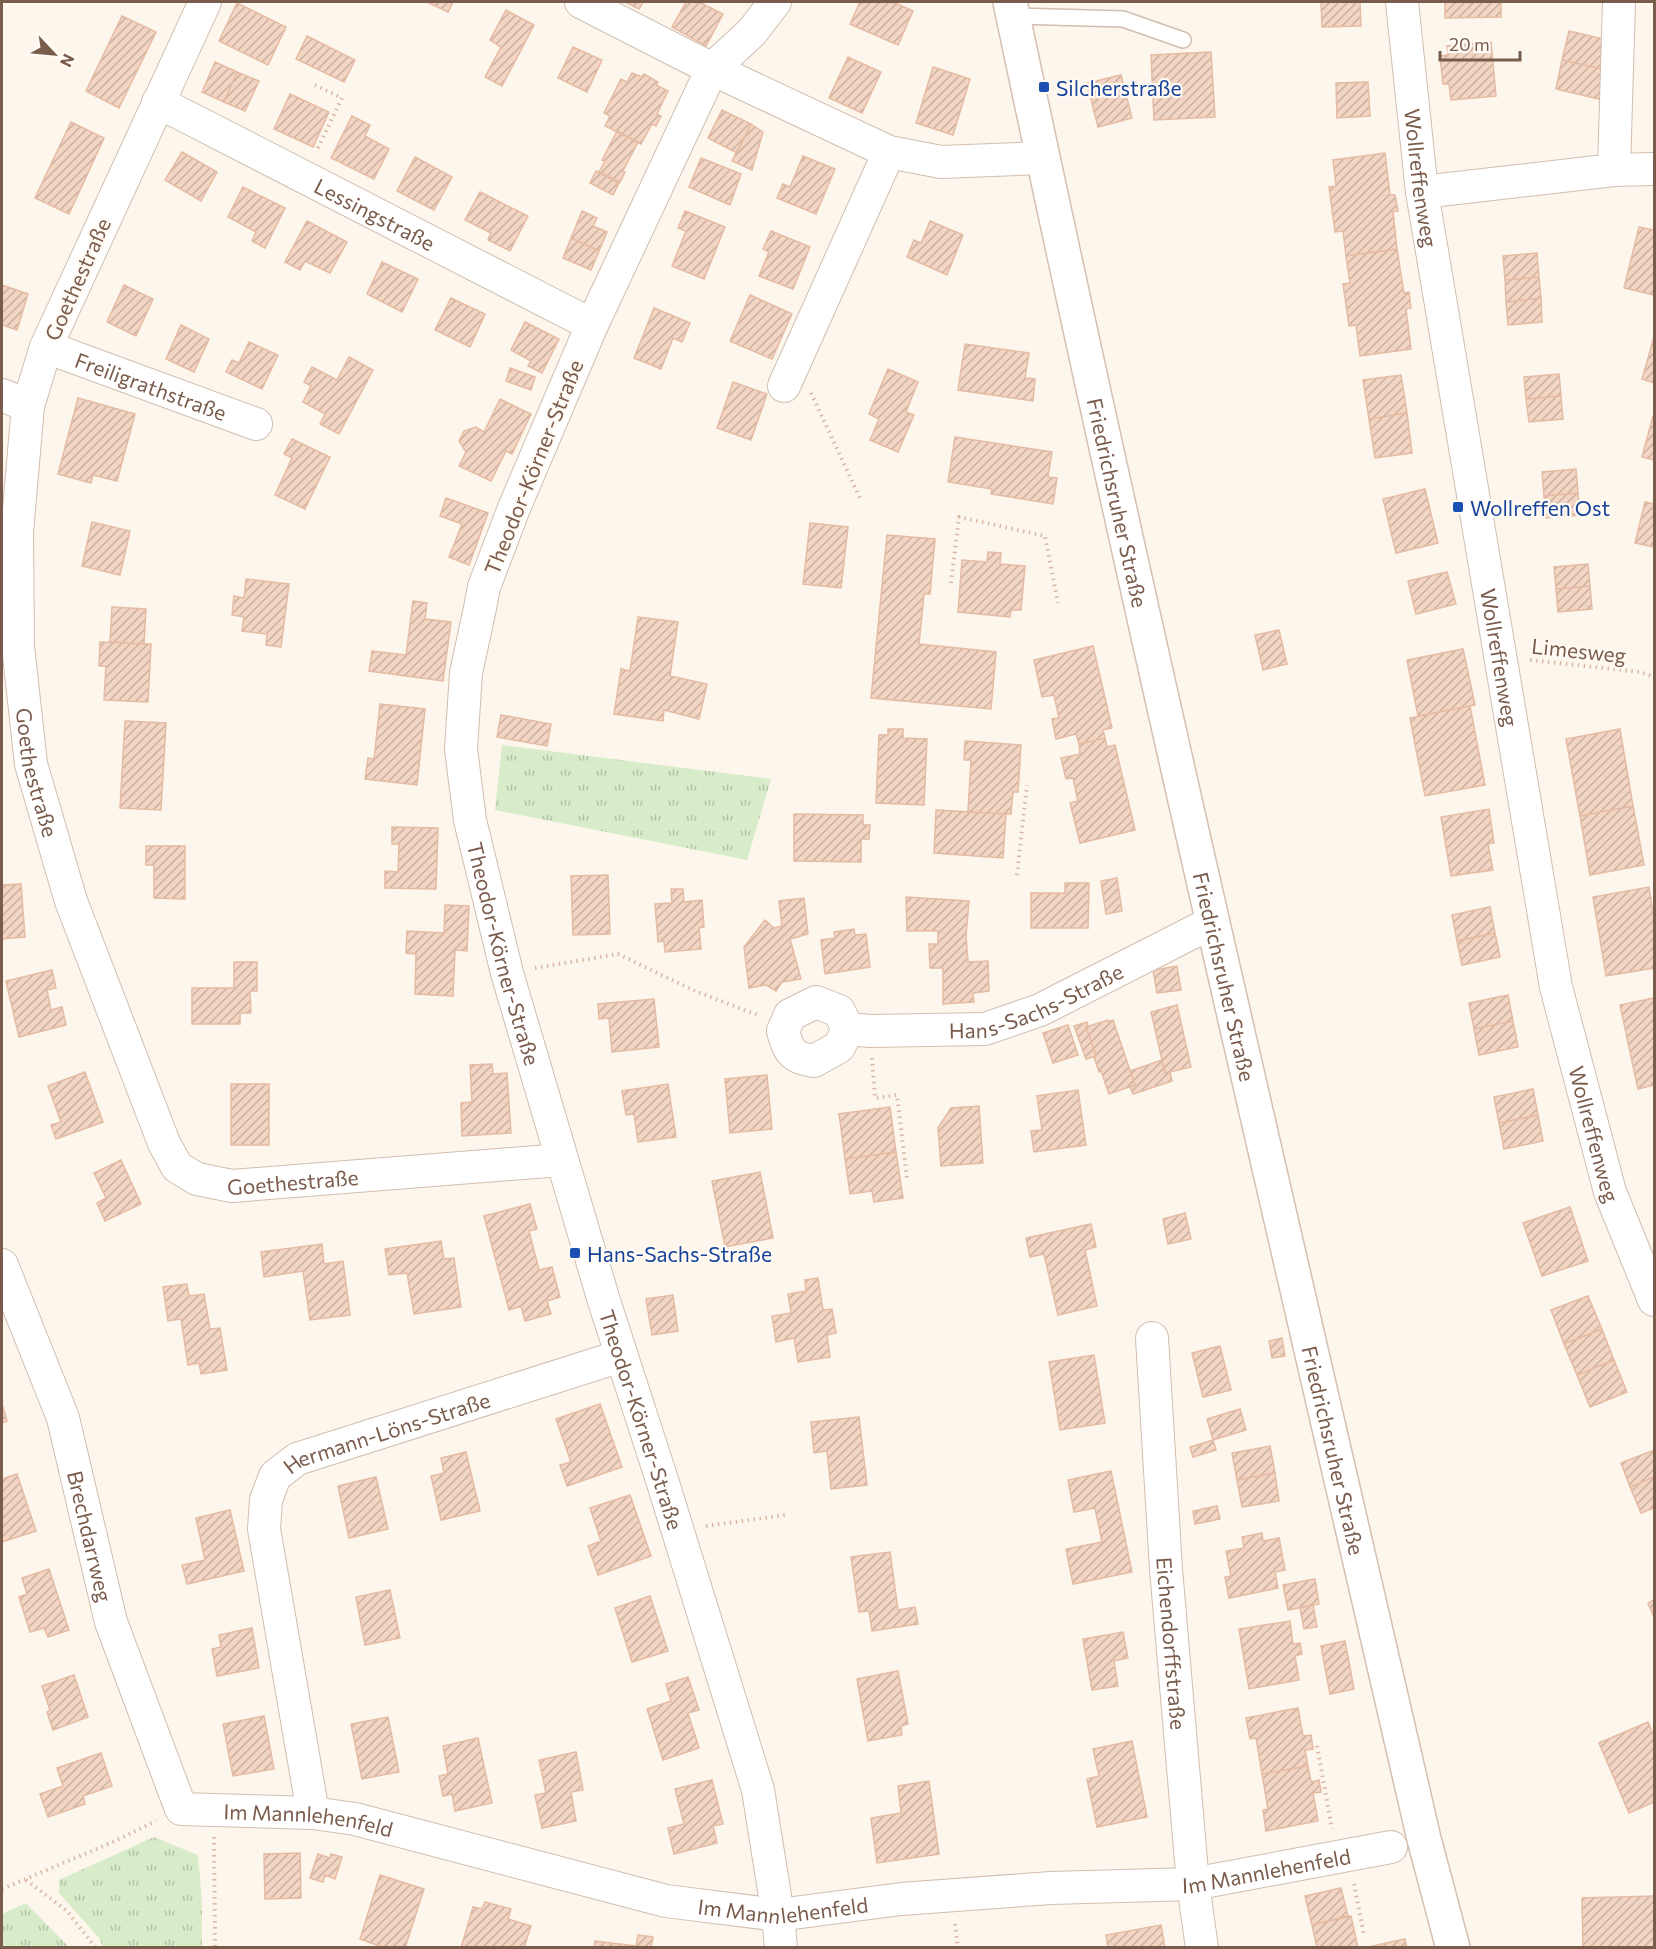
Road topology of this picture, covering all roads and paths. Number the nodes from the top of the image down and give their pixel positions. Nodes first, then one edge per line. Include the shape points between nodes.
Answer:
1 (205, 2) edge
2 (581, 2) edge
3 (775, 2) edge
4 (1402, 2) edge
5 (1619, 2) edge
6 (1012, 9) edge
7 (1183, 40) dead end
8 (712, 69) junction
9 (315, 85) dead end
10 (158, 102) junction
11 (889, 152) junction
12 (1042, 158) junction
13 (1654, 169) edge
14 (1614, 170) junction
15 (304, 177) junction
16 (1422, 192) junction
17 (592, 325) junction
18 (46, 347) junction
19 (790, 373) joint
20 (15, 400) edge
21 (256, 424) dead end
22 (860, 498) dead end
23 (951, 583) dead end
24 (1058, 603) dead end
25 (1499, 656) junction
26 (1654, 677) edge
27 (1027, 785) dead end
28 (1017, 875) dead end
29 (1212, 922) junction
30 (507, 973) junction
31 (786, 1025) junction
32 (859, 1030) junction
33 (561, 1160) junction
34 (907, 1179) dead end
35 (2, 1266) edge
36 (1654, 1300) edge
37 (1152, 1338) dead end
38 (621, 1356) junction
39 (785, 1515) dead end
40 (678, 1530) junction
41 (1317, 1746) dead end
42 (181, 1809) junction
43 (215, 1810) junction
44 (313, 1813) junction
45 (1337, 1843) junction
46 (1391, 1847) dead end
47 (26, 1880) junction
48 (1193, 1884) junction
49 (2, 1889) edge
50 (778, 1915) junction
51 (1364, 1935) dead end
52 (96, 1947) edge
53 (215, 1947) edge
54 (781, 1947) edge
55 (1202, 1947) edge
56 (1453, 1947) edge

1 - 10 street, Goethestraße
2 - 8 street
3 - 8 street, Theodor-Körner-Straße via 752,32
4 - 16 street, Wollreffenweg
5 - 14 street
6 - 7 lane via 1123,19
6 - 12 main road, Friedrichsruher Straße
8 - 11 street
8 - 17 street, Theodor-Körner-Straße
9 - 15 path via 342,98
10 - 15 street, Lessingstraße
10 - 18 street, Goethestraße
11 - 12 street via 941,162
11 - 19 street
12 - 29 main road, Friedrichsruher Straße
13 - 14 street
14 - 16 street
15 - 17 street, Lessingstraße
16 - 25 street, Wollreffenweg
17 - 30 street, Theodor-Körner-Straße via 513,508 488,577 466,673 461,749 470,820
18 - 20 street, Goethestraße
18 - 21 street, Freiligrathstraße
19 - 22 path
20 - 33 street, Goethestraße via 18,634 31,765 71,901 164,1143 177,1167 198,1179 232,1186
23 - 24 path via 960,517 1045,536
25 - 26 path, Limesweg via 1640,672
25 - 36 street, Wollreffenweg via 1556,987 1610,1192
27 - 28 path
29 - 32 street, Hans-Sachs-Straße via 1040,1010 985,1029
29 - 56 main road, Friedrichsruher Straße via 1424,1839
30 - 31 path via 618,954 695,991
30 - 33 street, Theodor-Körner-Straße
31 - 32 street via 790,1016 816,1002 839,1011
31 - 32 street via 783,1031 787,1046 798,1058 814,1061
32 - 34 path via 875,1098 897,1095
33 - 38 street, Theodor-Körner-Straße
35 - 42 street, Brechdarrweg via 63,1418 111,1622
37 - 48 street, Eichendorffstraße via 1166,1569
38 - 40 street, Theodor-Körner-Straße
38 - 44 street, Hermann-Löns-Straße via 297,1459 275,1476 266,1500 264,1528
39 - 40 path
40 - 50 street, Theodor-Körner-Straße via 758,1790
41 - 45 path
42 - 43 street, Im Mannlehenfeld
42 - 47 path
43 - 44 street, Im Mannlehenfeld
43 - 53 path
44 - 50 street, Im Mannlehenfeld via 355,1819 666,1901
45 - 46 street, Im Mannlehenfeld
45 - 48 street, Im Mannlehenfeld
45 - 51 path via 1352,1867
47 - 49 path
47 - 52 path via 67,1911
48 - 50 street, Im Mannlehenfeld via 1051,1888 901,1899
48 - 55 street, Eichendorffstraße
50 - 54 street, Theodor-Körner-Straße

